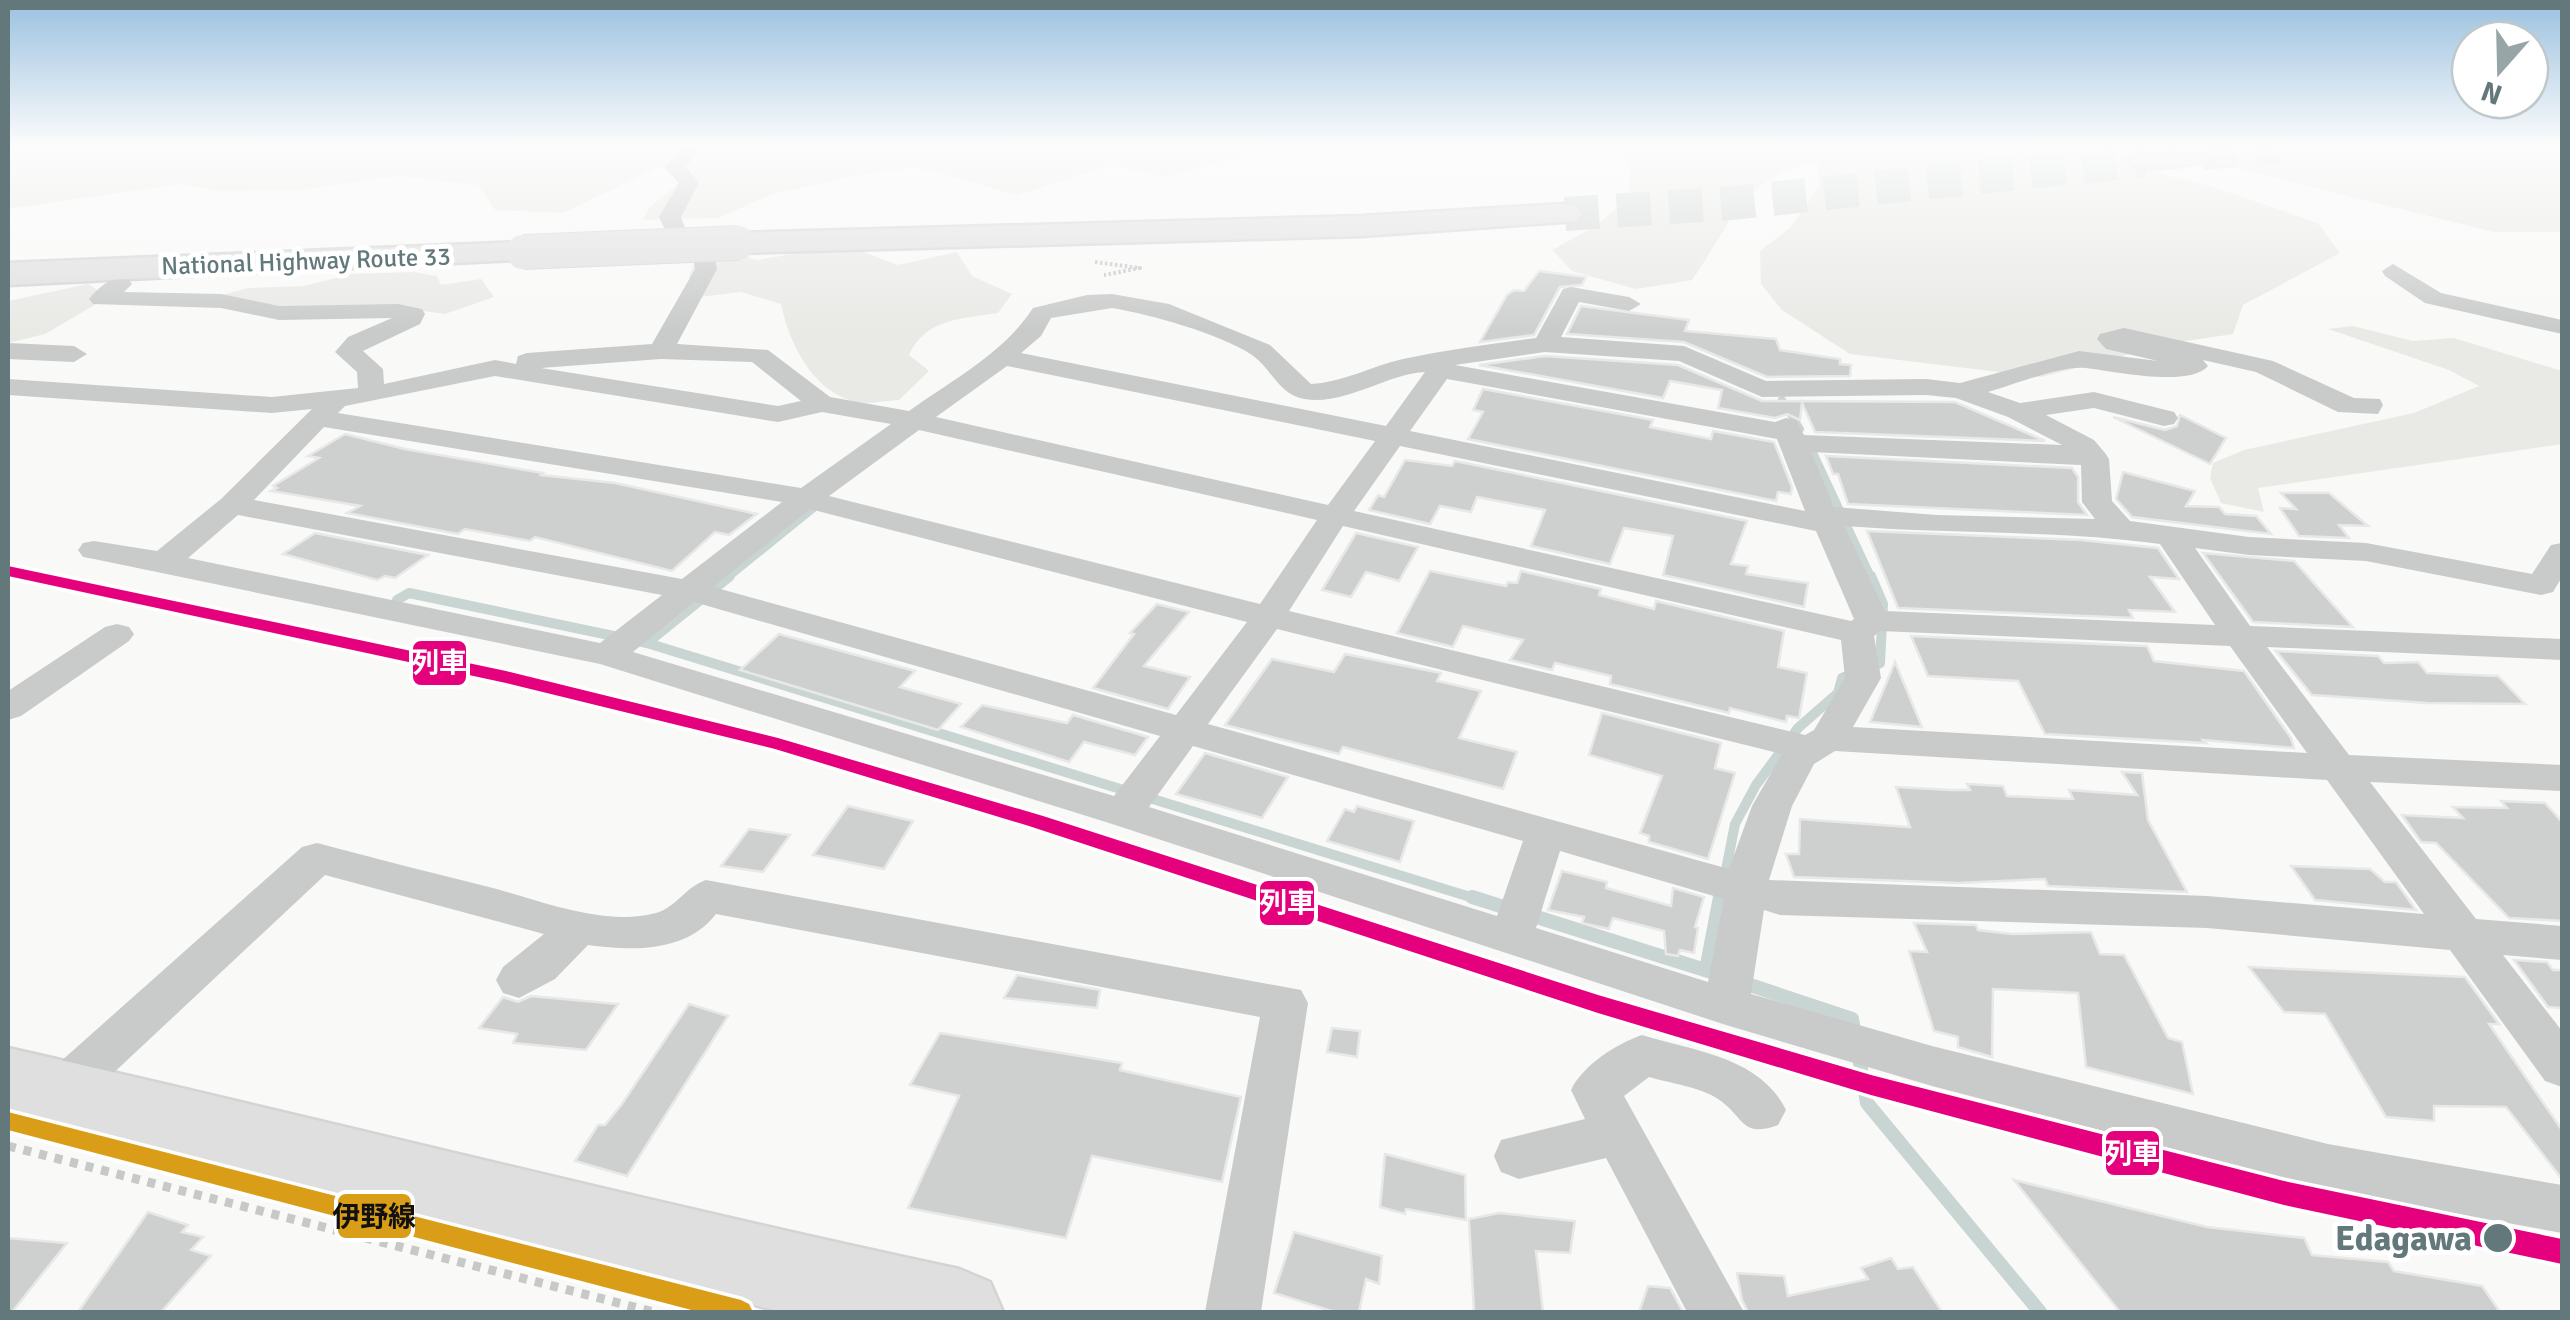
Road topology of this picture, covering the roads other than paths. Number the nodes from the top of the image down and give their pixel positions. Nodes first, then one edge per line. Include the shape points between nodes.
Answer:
1 (675, 209) edge
2 (1565, 214) tunnel mouth
3 (8, 266) edge
4 (2393, 271) dead end
5 (8, 276) edge
6 (129, 276) junction
7 (1629, 304) dead end
8 (1240, 319) dead end
9 (2562, 326) edge
10 (1214, 331) junction
11 (1546, 344) junction
12 (8, 351) edge
13 (661, 351) junction
14 (74, 354) dead end
15 (1002, 356) junction
16 (495, 368) junction
17 (1439, 368) junction
18 (8, 386) edge
19 (1762, 388) junction
20 (1960, 392) junction
21 (372, 395) junction
22 (820, 402) junction
23 (2370, 404) dead end
24 (327, 409) junction
25 (2018, 411) junction
26 (2164, 418) dead end
27 (910, 420) junction
28 (1394, 437) junction
29 (1793, 438) junction
30 (2095, 459) junction
31 (805, 499) junction
32 (232, 505) junction
33 (1337, 517) junction
34 (1825, 520) junction
35 (2120, 529) junction
36 (2171, 537) junction
37 (94, 550) dead end
38 (2562, 552) edge
39 (164, 562) junction
40 (688, 590) junction
41 (2552, 596) edge
42 (1270, 615) junction
43 (1865, 627) junction
44 (117, 634) dead end
45 (2240, 637) junction
46 (621, 644) junction
47 (2562, 649) edge
48 (13, 699) edge
49 (1182, 731) junction
50 (1820, 744) junction
51 (2338, 768) junction
52 (2562, 778) edge
53 (1132, 800) junction
54 (1546, 834) junction
55 (1745, 889) junction
56 (1516, 921) junction
57 (578, 927) junction
58 (2467, 936) junction
59 (2562, 943) edge
60 (519, 980) dead end
61 (1728, 987) junction
62 (2562, 1067) edge
63 (25, 1106) edge
64 (1761, 1110) dead end
65 (1616, 1134) junction
66 (1519, 1156) dead end
67 (2562, 1208) edge
68 (959, 1312) edge
69 (1233, 1312) edge
70 (1716, 1312) edge

1 - 13 street via 670,217 677,233 704,252 706,269
2 - 6 highway, National Highway Route 33, bridge via 1305,228 738,242
3 - 6 highway
4 - 9 street via 2433,298
5 - 6 highway
6 - 21 street via 101,300 221,302 279,313 413,314 348,352 370,369
7 - 11 street via 1571,294
8 - 10 street
10 - 15 street via 1161,308 1087,302 1042,314
10 - 17 street via 1261,350 1307,392 1345,389 1421,362
11 - 17 street via 1450,357
11 - 19 street via 1716,355
12 - 14 street
13 - 16 street
13 - 22 street via 759,355
15 - 27 street
15 - 28 street
16 - 21 street
16 - 22 street via 778,414
17 - 28 street
17 - 29 street
18 - 24 street
19 - 20 street
19 - 29 street
20 - 23 street via 2079,360 2195,366 2109,339 2124,335 2264,366 2348,406
20 - 25 street
21 - 24 street
22 - 27 street
24 - 31 street
24 - 32 street
25 - 26 street via 2094,400
25 - 30 street via 2084,446
27 - 31 street
27 - 33 street
28 - 33 street
28 - 34 street
29 - 30 street
29 - 34 street
30 - 35 street via 2097,502
31 - 40 street
31 - 42 street
32 - 39 street
32 - 40 street
33 - 42 street
33 - 43 street
34 - 35 street
34 - 43 street via 1841,547
35 - 36 street
36 - 41 street via 2366,552
36 - 45 street
37 - 39 street
38 - 41 street
39 - 46 street
40 - 46 street
40 - 49 street
42 - 49 street
42 - 50 street
43 - 45 street
43 - 50 street via 1862,678
44 - 48 street
45 - 47 street
45 - 51 street
46 - 53 street
49 - 53 street
49 - 54 street
50 - 51 street
50 - 55 street via 1800,756 1772,806
51 - 52 street
51 - 58 street
53 - 56 street
54 - 55 street
54 - 56 street
55 - 58 street via 1780,899 2207,912
55 - 61 street
56 - 61 street
57 - 60 street
57 - 63 street via 317,858
57 - 69 street via 658,931 694,915 706,896 1284,1003
58 - 59 street
58 - 62 street
61 - 67 street via 1857,1044 2328,1167
63 - 68 highway via 346,1160
64 - 65 street via 1734,1083 1642,1054 1595,1090
65 - 66 street
65 - 70 street

